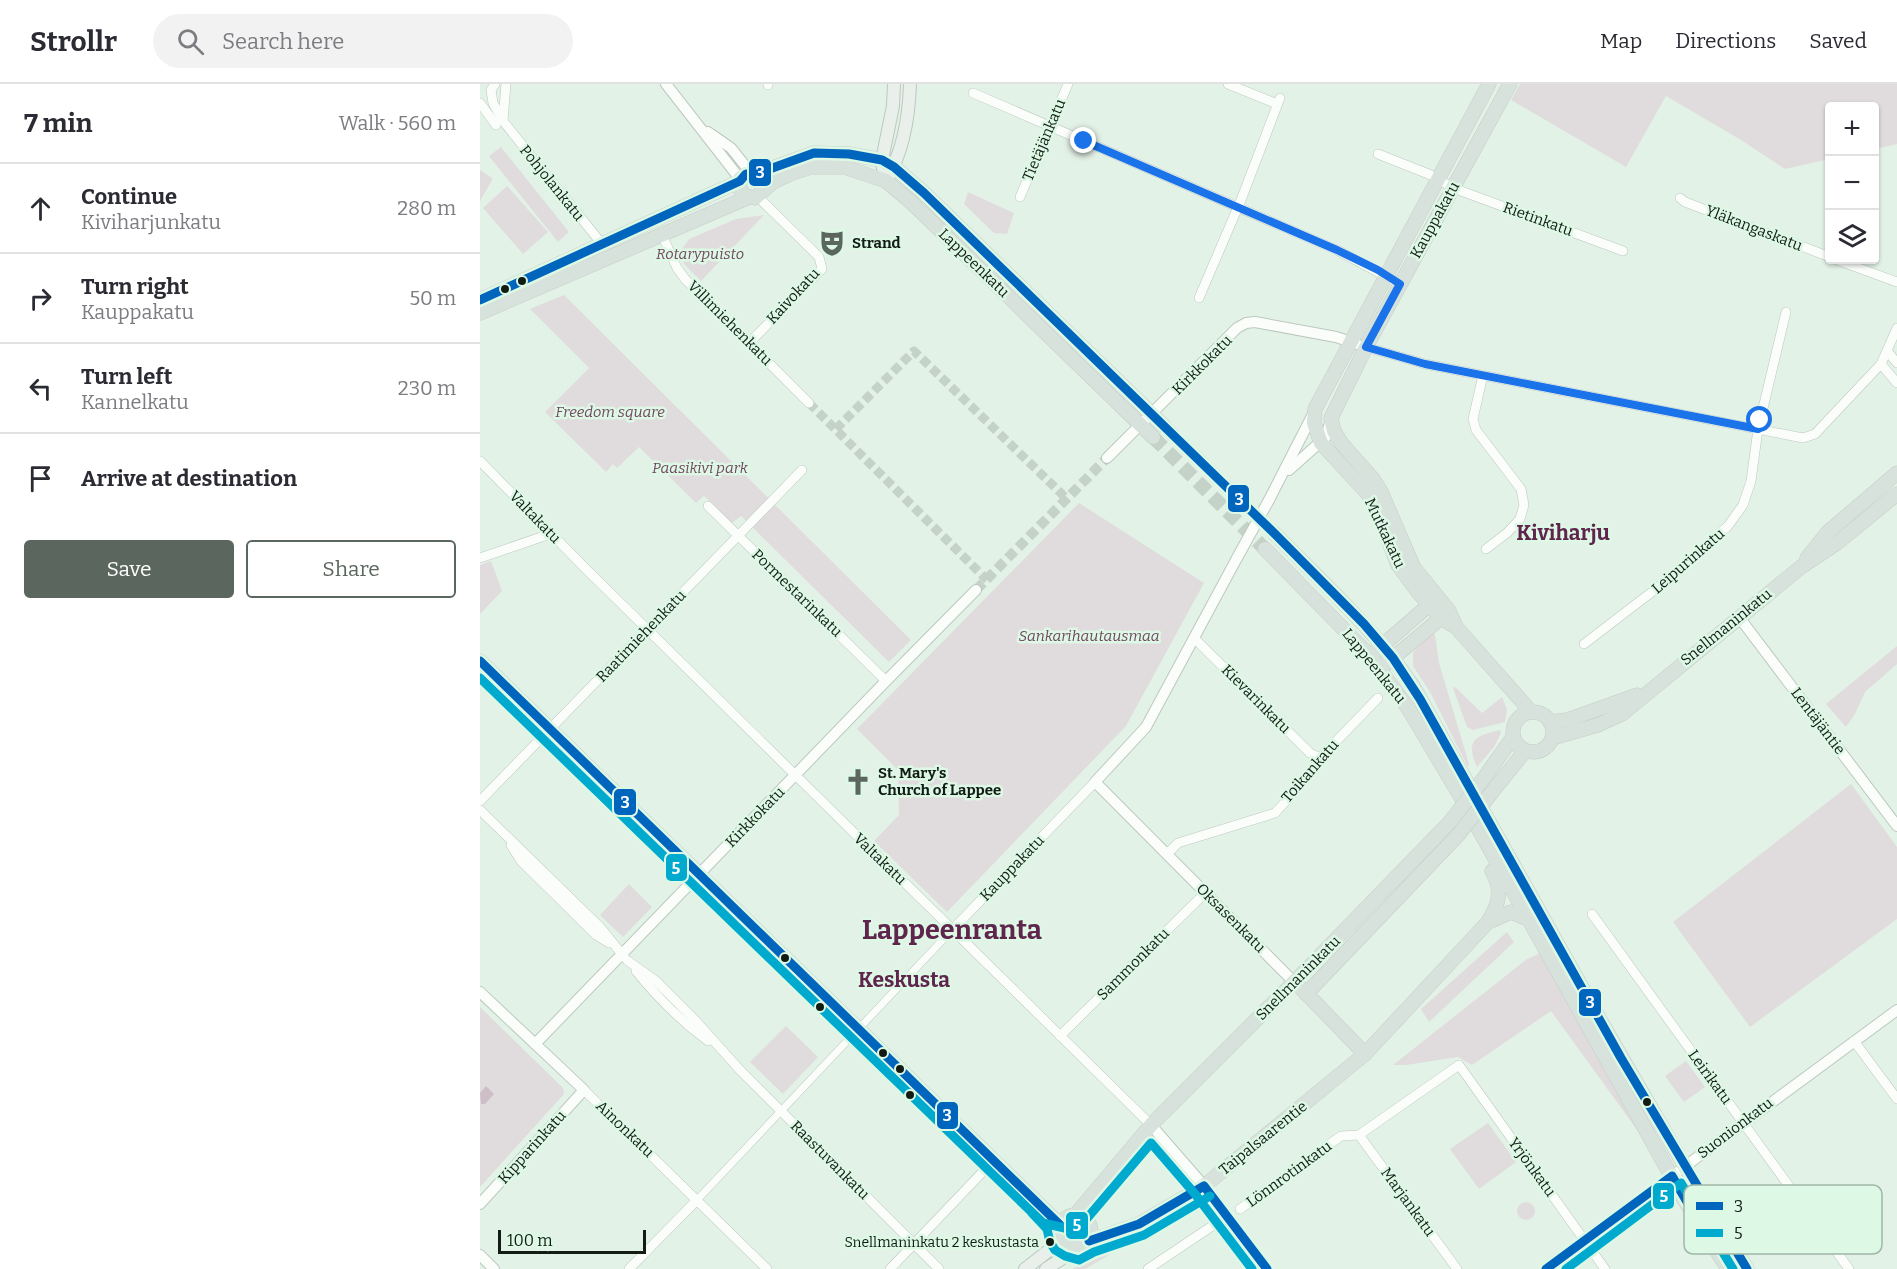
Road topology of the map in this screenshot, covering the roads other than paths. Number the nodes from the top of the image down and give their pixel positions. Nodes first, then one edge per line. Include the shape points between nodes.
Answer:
1 (495, 84) edge
2 (506, 84) edge
3 (666, 84) edge
4 (894, 84) edge
5 (910, 84) edge
6 (1068, 84) edge
7 (1228, 84) edge
8 (1489, 84) edge
9 (1510, 84) edge
10 (973, 93) dead end
11 (480, 103) edge
12 (500, 123) junction
13 (1050, 127) junction
14 (1378, 154) dead end
15 (888, 163) junction
16 (747, 177) junction
17 (1438, 179) junction
18 (886, 181) junction
19 (1453, 188) junction
20 (757, 195) junction
21 (1020, 197) dead end
22 (1680, 198) dead end
23 (1238, 206) junction
24 (662, 235) junction
25 (602, 244) junction
26 (1623, 251) dead end
27 (1825, 255) edge
28 (1848, 264) edge
29 (1387, 276) junction
30 (1897, 282) edge
31 (1400, 284) junction
32 (1199, 298) dead end
33 (480, 300) edge
34 (1785, 312) dead end
35 (480, 314) edge
36 (1897, 328) edge
37 (1351, 342) junction
38 (749, 343) junction
39 (1366, 347) junction
40 (1888, 352) junction
41 (1897, 363) edge
42 (1881, 364) junction
43 (1483, 375) junction
44 (1897, 383) edge
45 (809, 403) tunnel mouth
46 (1152, 415) junction
47 (1331, 418) junction
48 (1142, 425) junction
49 (1164, 426) tunnel mouth
50 (1758, 429) junction
51 (1153, 436) tunnel mouth
52 (1317, 437) junction
53 (1342, 444) junction
54 (1107, 458) tunnel mouth
55 (480, 461) edge
56 (802, 470) dead end
57 (1897, 473) edge
58 (1284, 474) junction
59 (1897, 494) edge
60 (708, 506) dead end
61 (550, 534) junction
62 (1275, 534) tunnel mouth
63 (738, 535) junction
64 (1265, 549) tunnel mouth
65 (1486, 549) dead end
66 (480, 558) edge
67 (1801, 567) junction
68 (976, 590) tunnel mouth
69 (1434, 601) junction
70 (1445, 614) junction
71 (1739, 617) junction
72 (647, 630) junction
73 (1194, 638) junction
74 (1584, 644) dead end
75 (1383, 645) junction
76 (1370, 656) junction
77 (1393, 658) junction
78 (480, 661) edge
79 (1380, 669) junction
80 (886, 681) junction
81 (1652, 688) junction
82 (1378, 698) dead end
83 (1530, 712) junction
84 (1550, 722) junction
85 (551, 729) junction
86 (1513, 737) junction
87 (1552, 738) junction
88 (1525, 751) junction
89 (1320, 758) junction
90 (795, 776) junction
91 (1095, 782) junction
92 (480, 801) edge
93 (480, 810) edge
94 (1476, 824) junction
95 (1897, 826) edge
96 (1167, 854) junction
97 (700, 874) junction
98 (1205, 892) junction
99 (1592, 914) dead end
100 (1528, 919) junction
101 (1488, 922) junction
102 (952, 930) junction
103 (622, 954) junction
104 (1294, 982) junction
105 (480, 992) edge
106 (1306, 994) junction
107 (1897, 1010) edge
108 (858, 1029) junction
109 (1060, 1036) junction
110 (1854, 1041) junction
111 (535, 1044) junction
112 (1365, 1054) junction
113 (1459, 1065) joint
114 (584, 1090) junction
115 (1897, 1099) edge
116 (781, 1112) junction
117 (1743, 1122) junction
118 (1151, 1125) junction
119 (1359, 1135) junction
120 (994, 1160) junction
121 (1684, 1166) junction
122 (1672, 1176) junction
123 (1696, 1185) edge
124 (1788, 1185) edge
125 (1204, 1186) junction
126 (1684, 1196) edge
127 (697, 1200) junction
128 (480, 1204) edge
129 (1240, 1209) dead end
130 (1227, 1216) junction
131 (1066, 1223) junction
132 (1585, 1240) junction
133 (914, 1244) junction
134 (1083, 1244) junction
135 (1719, 1254) edge
136 (1738, 1254) edge
137 (1838, 1254) edge
138 (480, 1255) edge
139 (494, 1269) edge
140 (629, 1269) edge
141 (767, 1269) edge
142 (890, 1269) edge
143 (939, 1269) edge
144 (1025, 1269) edge
145 (1046, 1269) edge
146 (1148, 1269) edge
147 (1267, 1269) edge
148 (1457, 1269) edge
149 (1546, 1269) edge
150 (1605, 1269) edge
151 (1728, 1269) edge
152 (1747, 1269) edge
153 (1849, 1269) edge

1 - 12 street via 491,90
2 - 12 street
3 - 16 street via 701,127 731,148
4 - 15 main road
5 - 15 main road via 900,151
6 - 13 street, Tietäjänkatu
7 - 23 street via 1278,101
8 - 17 main road, Kauppakatu
9 - 19 main road, Kauppakatu
10 - 13 street
11 - 12 street, Pohjolankatu
12 - 25 street, Pohjolankatu
13 - 21 street, Tietäjänkatu
13 - 23 street
14 - 17 street, Rietinkatu
15 - 16 main road via 849,154 814,153
15 - 18 main road
15 - 46 main road, Lappeenkatu via 924,193
16 - 20 main road via 763,180
16 - 20 main road via 740,191
16 - 25 main road
17 - 19 street, Rietinkatu
17 - 29 main road, Kauppakatu
18 - 20 main road, Lappeenkatu via 844,167 811,167 782,178
18 - 48 main road, Lappeenkatu
19 - 26 street, Rietinkatu
19 - 31 main road, Kauppakatu
20 - 24 main road, Lappeenkatu
20 - 38 street, Kaivokatu via 819,257 822,269
22 - 27 street, Yläkangaskatu
23 - 29 street
23 - 32 street
24 - 35 main road, Lappeenkatu
24 - 38 street, Villimiehenkatu via 685,279
25 - 33 main road
28 - 30 street
29 - 31 street
29 - 37 main road, Kauppakatu
31 - 39 main road, Kauppakatu
34 - 50 street, Leipurinkatu
36 - 40 street
37 - 39 street
37 - 46 street, Kirkkokatu via 1246,323
37 - 52 main road, Kauppakatu via 1315,409
38 - 45 street, Villimiehenkatu
39 - 43 street
39 - 47 main road, Kauppakatu
40 - 41 street
40 - 42 street
42 - 44 street
42 - 50 street via 1815,434 1803,438
43 - 50 street
43 - 65 street via 1473,418 1476,430 1521,489 1524,505 1520,519
46 - 48 street, Kirkkokatu
46 - 49 main road, Lappeenkatu
47 - 52 street, Kauppakatu
47 - 53 main road, Mutkakatu
48 - 51 main road, Lappeenkatu
48 - 54 street, Kirkkokatu
50 - 74 street, Leipurinkatu via 1751,481 1743,505 1728,526 1661,585
52 - 53 street, Mutkakatu
52 - 58 street, Kauppakatu
52 - 58 street, Kauppakatu
52 - 69 main road, Mutkakatu via 1368,494 1398,565
53 - 69 main road, Mutkakatu via 1382,492 1414,568
55 - 61 street, Valtakatu
56 - 63 street, Raatimiehenkatu
57 - 67 main road, Snellmaninkatu via 1828,532
58 - 73 street, Kauppakatu, bridge
59 - 67 main road, Snellmaninkatu
60 - 63 street, Pormestarinkatu
61 - 66 street
61 - 72 street, Valtakatu
62 - 75 main road, Lappeenkatu
63 - 72 street, Raatimiehenkatu
63 - 80 street, Pormestarinkatu
64 - 76 main road, Lappeenkatu
67 - 71 main road, Snellmaninkatu
68 - 80 street, Kirkkokatu
69 - 70 main road, Mutkakatu
69 - 75 main road
70 - 77 main road
70 - 83 main road, Mutkakatu
71 - 81 main road, Snellmaninkatu
71 - 95 street, Lentäjäntie
72 - 85 street, Raatimiehenkatu
72 - 90 street, Valtakatu
73 - 89 street, Kievarinkatu via 1310,753
73 - 91 street, Kauppakatu via 1146,728
75 - 76 main road
75 - 77 main road, Lappeenkatu
76 - 79 main road, Lappeenkatu
77 - 79 main road
77 - 121 main road, Lappeenkatu via 1420,699
78 - 85 main road
79 - 94 main road, Lappeenkatu via 1408,708
80 - 90 street, Kirkkokatu
81 - 84 main road, Snellmaninkatu via 1605,708
81 - 87 main road, Snellmaninkatu via 1622,714
82 - 89 street, Toikankatu
83 - 84 main road via 1541,714
83 - 86 main road via 1518,718
84 - 87 main road
85 - 92 street, Raatimiehenkatu
85 - 97 main road
86 - 88 main road
86 - 104 main road, Snellmaninkatu, bridge via 1450,822
87 - 88 main road via 1539,752
88 - 106 main road, Snellmaninkatu, bridge via 1458,835
89 - 96 street, Toikankatu via 1315,769 1275,813 1178,843
90 - 97 street, Kirkkokatu
90 - 102 street, Valtakatu
91 - 96 street, Oksasenkatu
91 - 102 street, Kauppakatu
93 - 103 street, Raastuvankatu via 601,928
94 - 100 main road
94 - 101 main road via 1499,886 1497,904
96 - 98 street, Oksasenkatu
97 - 103 street, Kirkkokatu
97 - 108 main road
98 - 104 street, Oksasenkatu
98 - 109 street, Sammonkatu
99 - 117 street, Leirikatu
100 - 101 main road via 1511,912
100 - 122 main road
101 - 112 main road, Taipalsaarentie
102 - 108 street, Kauppakatu
102 - 109 street, Valtakatu
103 - 111 street, Kirkkokatu
103 - 116 street, Raastuvankatu via 656,981
104 - 106 main road, Oksasenkatu
104 - 118 main road, Snellmaninkatu
105 - 111 street, Ainonkatu
106 - 112 main road, Oksasenkatu
107 - 110 street, Suonionkatu
108 - 116 street, Kauppakatu
108 - 120 main road
109 - 118 street, Valtakatu
110 - 115 street
110 - 117 street, Suonionkatu
111 - 114 street, Ainonkatu
112 - 125 main road, Taipalsaarentie
113 - 119 street, Lönnrotinkatu
113 - 132 street, Yrjönkatu
114 - 127 street, Ainonkatu
114 - 128 street, Kipparinkatu
116 - 127 street, Kauppakatu
116 - 133 street, Raastuvankatu
117 - 121 street, Suonionkatu
117 - 124 street, Leirikatu
118 - 125 street, Valtakatu
118 - 131 main road, Snellmaninkatu
119 - 129 street, Lönnrotinkatu via 1341,1136
119 - 148 street, Marjankatu
120 - 131 main road via 1050,1214
120 - 133 street
121 - 122 street, Suonionkatu
121 - 123 main road, Lappeenkatu
122 - 126 main road
122 - 132 street, Suonionkatu
125 - 130 street, Valtakatu
125 - 134 main road, Taipalsaarentie via 1139,1224
127 - 140 street, Kauppakatu
127 - 141 street, Ainonkatu
130 - 146 street
130 - 147 street, Valtakatu
131 - 134 main road via 1065,1243
131 - 134 main road via 1086,1218 1091,1228
131 - 144 main road via 1052,1248
132 - 149 street, Suonionkatu
132 - 150 street, Yrjönkatu
133 - 142 street
133 - 143 street, Raastuvankatu
134 - 145 main road, Taipalsaarentie
135 - 151 main road
136 - 152 main road, Lappeenkatu
137 - 153 street, Leirikatu
138 - 139 street

